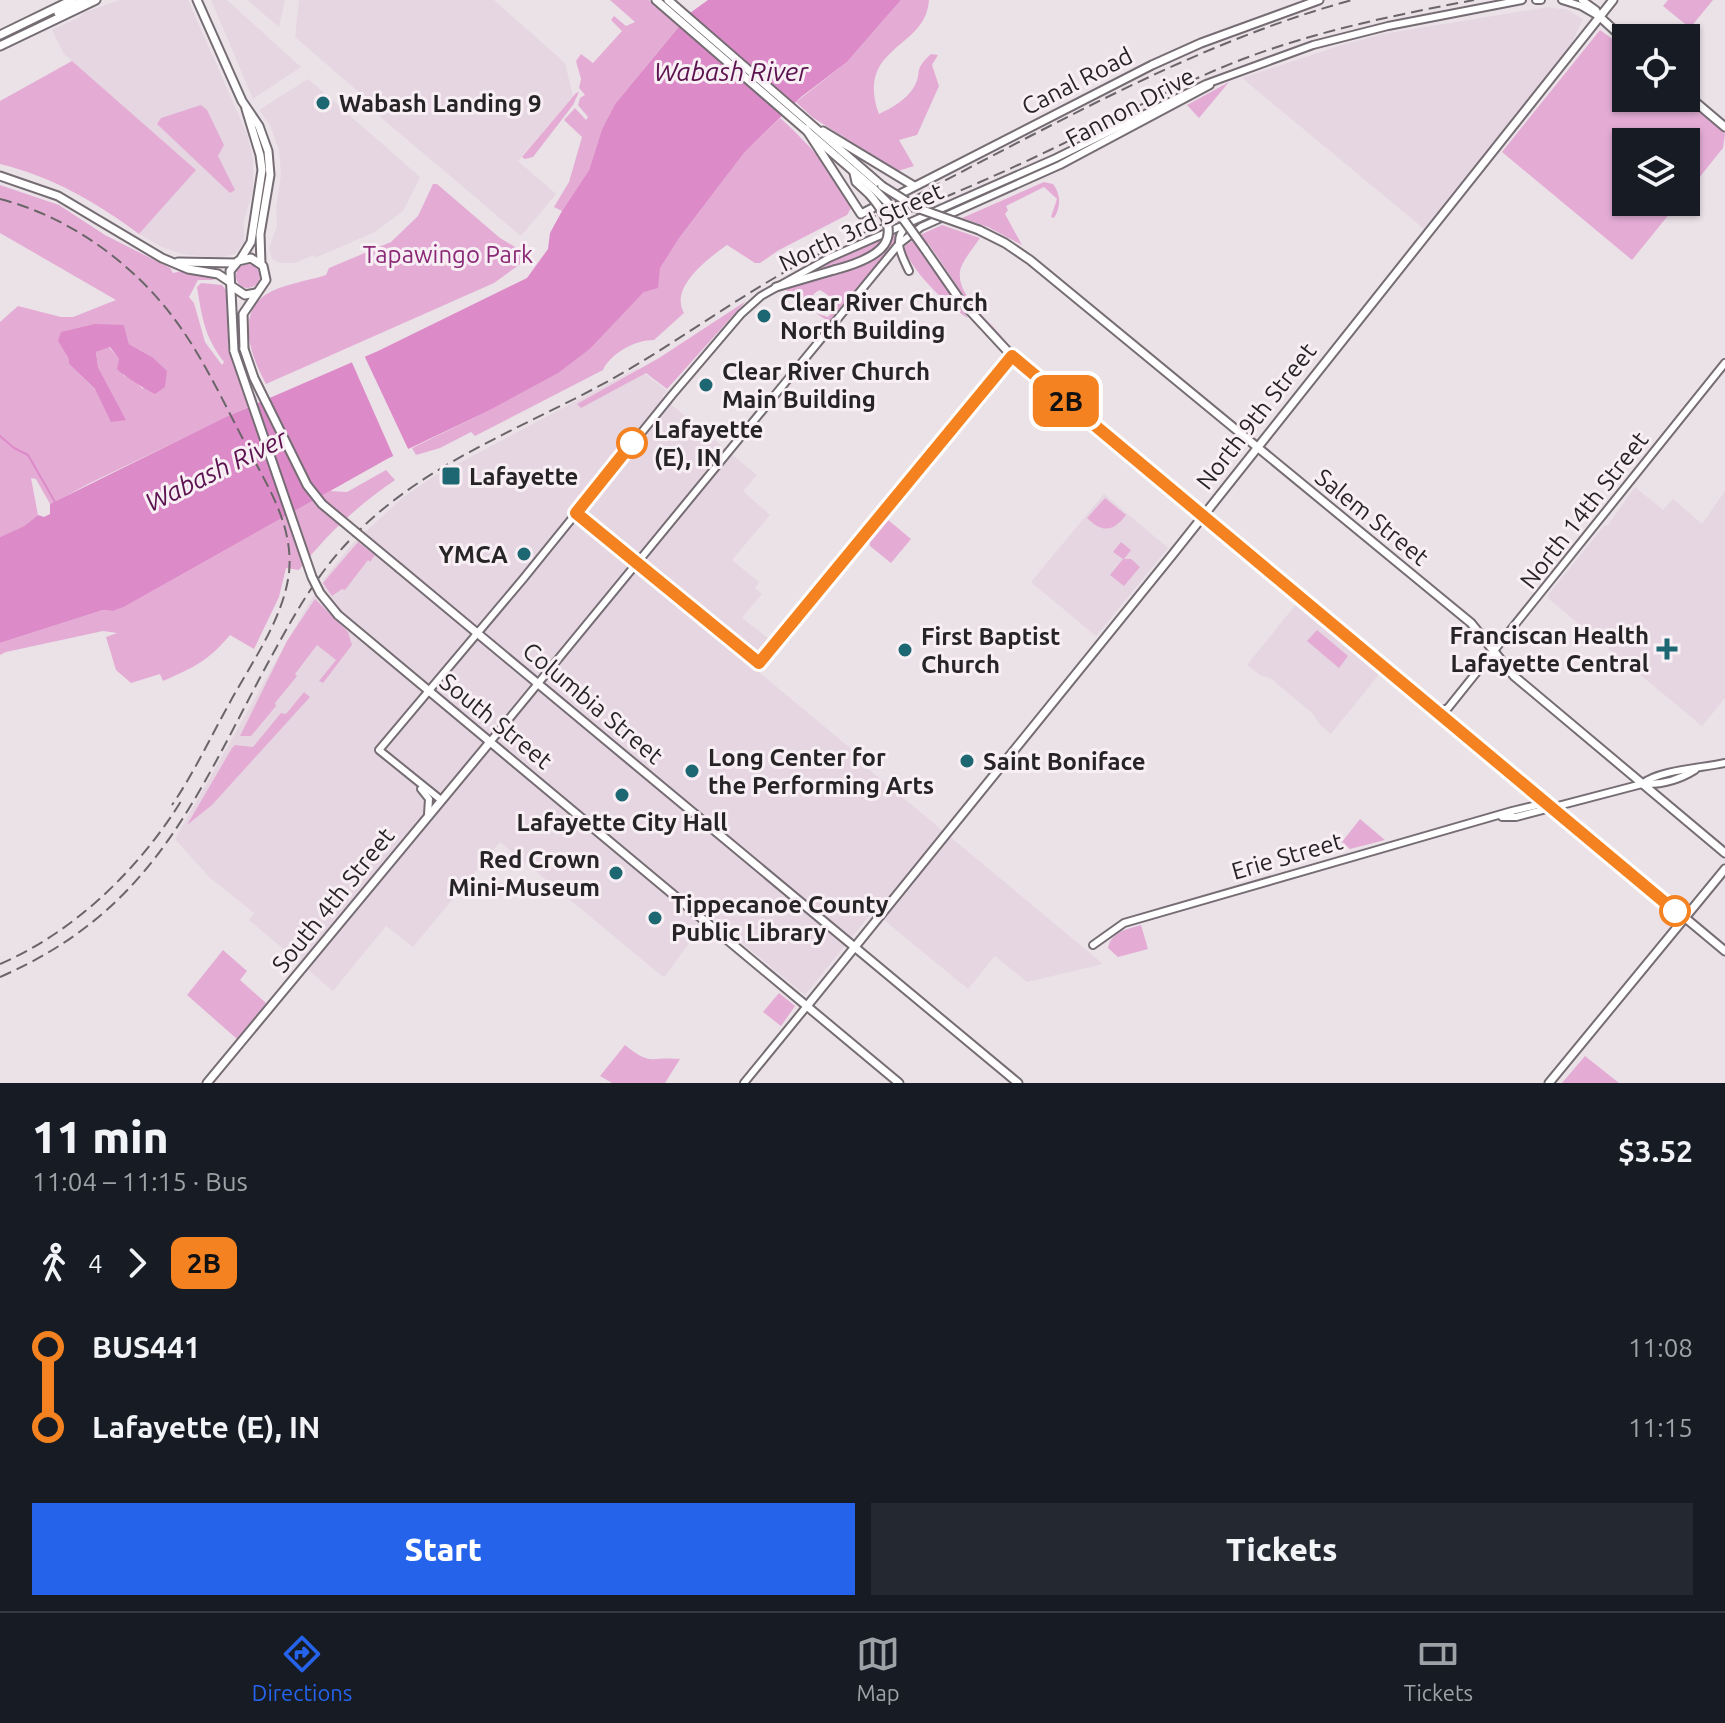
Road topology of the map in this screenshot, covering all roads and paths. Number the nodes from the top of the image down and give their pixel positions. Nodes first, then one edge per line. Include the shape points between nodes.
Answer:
1 (72, 0) edge
2 (84, 0) edge
3 (96, 0) edge
4 (200, 0) edge
5 (656, 0) edge
6 (668, 0) edge
7 (1319, 0) edge
8 (1522, 0) edge
9 (1562, 0) edge
10 (1582, 0) edge
11 (1613, 0) edge
12 (1600, 17) junction
13 (56, 19) junction
14 (1612, 28) edge
15 (0, 35) edge
16 (0, 46) edge
17 (1700, 106) edge
18 (246, 109) junction
19 (809, 127) junction
20 (1725, 127) edge
21 (820, 138) junction
22 (1058, 162) junction
23 (0, 176) edge
24 (914, 186) junction
25 (875, 190) junction
26 (912, 222) junction
27 (899, 244) junction
28 (238, 261) junction
29 (176, 262) junction
30 (261, 264) junction
31 (909, 271) dead end
32 (231, 284) junction
33 (776, 287) junction
34 (256, 293) junction
35 (1725, 363) edge
36 (1256, 448) junction
37 (1203, 515) junction
38 (478, 633) junction
39 (1495, 651) junction
40 (538, 683) junction
41 (428, 692) junction
42 (1438, 712) junction
43 (490, 742) junction
44 (1725, 763) edge
45 (415, 779) junction
46 (1642, 784) junction
47 (441, 800) junction
48 (1553, 807) junction
49 (426, 818) junction
50 (1725, 853) edge
51 (1725, 869) edge
52 (1685, 919) junction
53 (854, 945) junction
54 (1093, 945) dead end
55 (1725, 951) edge
56 (807, 1006) junction
57 (207, 1083) edge
58 (744, 1083) edge
59 (899, 1083) edge
60 (1018, 1083) edge
61 (1549, 1083) edge

1 - 15 main road
2 - 13 main road
3 - 13 main road
4 - 18 main road
5 - 19 main road
6 - 19 main road
7 - 24 main road, Canal Road via 1152,65
8 - 22 street, Fannon Drive via 1388,26 1258,63
9 - 12 street
10 - 12 street
11 - 12 main road, North 9th Street
12 - 14 main road
12 - 36 main road, North 9th Street
13 - 16 main road
17 - 20 main road
18 - 28 main road via 262,181 251,242
18 - 30 main road via 262,133 270,164
19 - 21 main road
19 - 21 main road
21 - 24 main road
21 - 24 main road, Canal Road via 861,214
21 - 25 main road
21 - 25 main road via 853,171 856,182
22 - 26 street, North 3rd Street
22 - 27 street via 921,227
23 - 29 main road via 58,196 149,252
25 - 33 main road, bridge via 887,222 883,245 868,260
25 - 36 main road, Salem Street, bridge via 1005,243
25 - 37 main road, bridge via 1004,349
26 - 27 street via 901,231
26 - 33 street, North 3rd Street
27 - 31 street
27 - 40 street
28 - 29 main road
28 - 30 main road via 251,258
28 - 32 main road via 230,271
29 - 32 main road via 218,274
30 - 34 main road via 266,280
32 - 34 main road via 241,293
32 - 41 main road, South Street, bridge via 234,351 312,577 338,615
33 - 38 street, North 3rd Street via 750,304 722,336
34 - 38 main road, Columbia Street, bridge via 243,314 244,349 307,485
35 - 39 street, North 14th Street
36 - 37 main road, North 9th Street
36 - 39 main road, Salem Street via 1471,623
37 - 42 main road
37 - 53 main road, North 9th Street
38 - 40 main road, Columbia Street
38 - 41 street, North 3rd Street
39 - 42 street, North 14th Street via 1448,708
39 - 46 main road, Salem Street via 1514,676
40 - 43 street
40 - 53 main road, Columbia Street
41 - 43 main road, South Street
41 - 45 street, North 3rd Street via 379,750
42 - 48 main road
43 - 47 main road, South 4th Street
43 - 56 main road, South Street
44 - 46 street, Erie Street via 1648,778
45 - 47 street
45 - 49 street via 429,799
46 - 48 street, Erie Street
46 - 50 main road, Salem Street
47 - 49 main road, South 4th Street
48 - 52 main road
48 - 54 street, Erie Street via 1537,805 1250,885 1124,923
49 - 57 main road, South 4th Street
51 - 52 main road
52 - 55 main road
52 - 61 main road
53 - 56 main road, North 9th Street
53 - 60 main road, Columbia Street
56 - 58 street
56 - 59 main road, South Street

